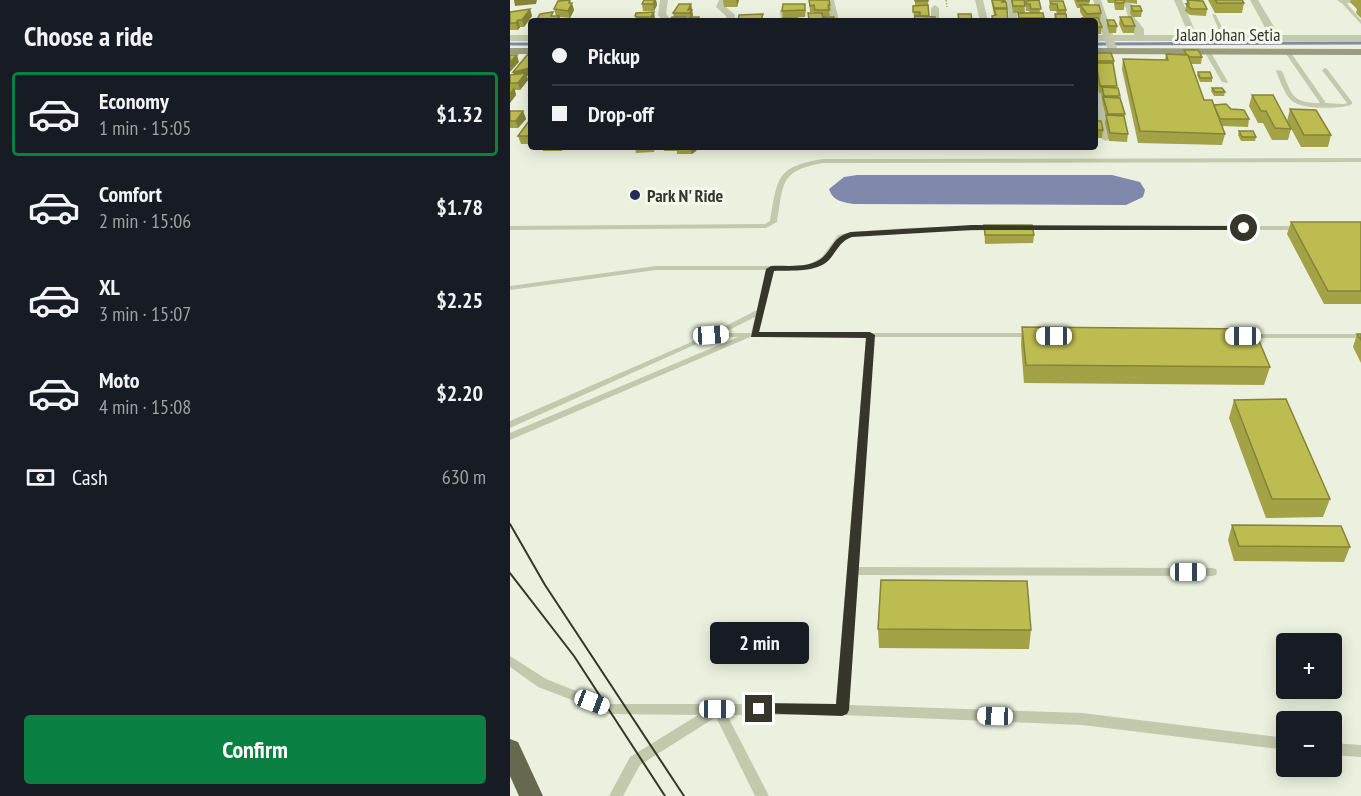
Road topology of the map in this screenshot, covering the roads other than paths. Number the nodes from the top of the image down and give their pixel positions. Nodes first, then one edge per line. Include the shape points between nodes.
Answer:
1 (664, 0) edge
2 (723, 0) edge
3 (830, 0) edge
4 (979, 0) edge
5 (1010, 0) edge
6 (1096, 0) edge
7 (1119, 0) edge
8 (1178, 0) edge
9 (1254, 0) edge
10 (1341, 0) edge
11 (1361, 0) edge
12 (934, 8) dead end
13 (782, 10) edge
14 (1351, 11) junction
15 (1361, 11) edge
16 (1214, 15) dead end
17 (665, 18) edge
18 (730, 18) edge
19 (783, 18) edge
20 (834, 18) edge
21 (935, 18) edge
22 (983, 18) edge
23 (1013, 18) edge
24 (1361, 23) edge
25 (1196, 37) junction
26 (1275, 37) junction
27 (510, 38) edge
28 (528, 38) edge
29 (1139, 38) junction
30 (1361, 38) edge
31 (1098, 39) edge
32 (1231, 42) junction
33 (1110, 44) junction
34 (1098, 50) edge
35 (510, 51) edge
36 (1207, 51) junction
37 (1287, 51) junction
38 (1361, 52) edge
39 (528, 55) edge
40 (1325, 70) dead end
41 (1279, 71) dead end
42 (1225, 82) dead end
43 (1098, 101) edge
44 (1324, 105) junction
45 (1106, 138) dead end
46 (1361, 160) edge
47 (510, 228) edge
48 (1314, 228) edge
49 (771, 269) junction
50 (510, 288) edge
51 (760, 311) junction
52 (711, 335) junction
53 (754, 335) junction
54 (870, 335) junction
55 (1043, 336) edge
56 (1231, 336) edge
57 (1361, 336) edge
58 (510, 425) edge
59 (510, 437) edge
60 (853, 571) junction
61 (1212, 572) dead end
62 (510, 661) edge
63 (717, 709) junction
64 (842, 710) junction
65 (1276, 743) edge
66 (510, 750) edge
67 (1342, 750) edge
68 (1361, 751) edge
69 (531, 796) edge
70 (616, 796) edge
71 (762, 796) edge

1 - 17 street
2 - 18 street via 720,7
3 - 20 street
4 - 22 street
5 - 23 street
6 - 33 street
7 - 29 street via 1130,7
8 - 25 street
9 - 26 street
10 - 11 street
10 - 14 lane
12 - 21 street
13 - 19 lane
14 - 15 lane
14 - 24 lane
16 - 32 lane
25 - 29 street
25 - 32 street
26 - 30 street
26 - 32 street
27 - 28 street
29 - 33 street
31 - 33 street
32 - 36 main road, Jalan Johan Setia
32 - 37 main road, Jalan Johan Setia
33 - 34 main road, Jalan Johan Setia
33 - 36 main road, Jalan Johan Setia via 1152,55
35 - 39 main road
36 - 42 lane
37 - 38 main road, Jalan Johan Setia
37 - 44 lane
40 - 44 lane via 1350,103
41 - 44 lane via 1293,100
43 - 45 street
46 - 47 lane via 823,160 803,164 783,176 773,222 766,226
48 - 49 lane via 972,228 851,234 841,237 825,259 813,266
49 - 50 lane via 656,268
49 - 51 lane
51 - 52 lane
51 - 53 lane
52 - 53 lane
52 - 58 lane
53 - 54 lane
53 - 59 lane
54 - 55 lane
54 - 60 lane
56 - 57 lane
60 - 61 lane
60 - 64 lane
62 - 63 lane via 542,683 609,709
63 - 64 lane
63 - 70 lane via 635,761
63 - 71 lane
64 - 65 lane via 1082,719
66 - 69 highway
67 - 68 lane

